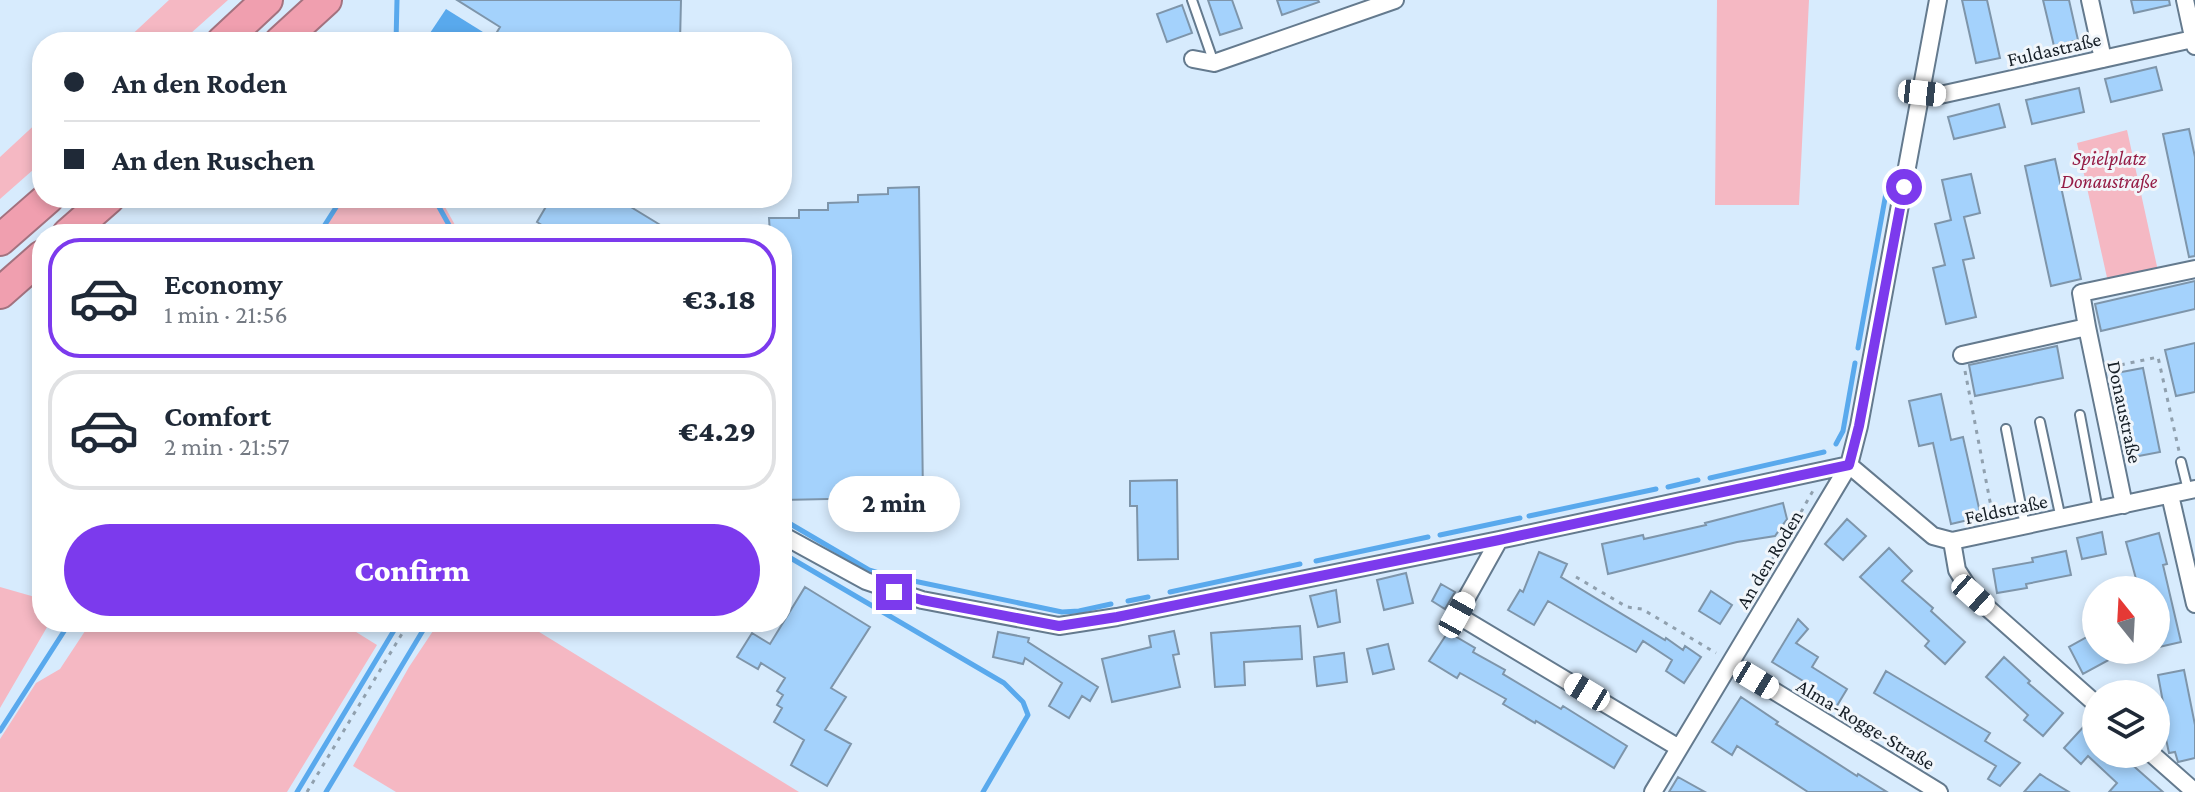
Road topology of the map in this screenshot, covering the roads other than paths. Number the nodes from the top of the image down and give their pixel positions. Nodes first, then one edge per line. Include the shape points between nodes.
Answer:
1 (267, 0) edge
2 (326, 0) edge
3 (1192, 0) edge
4 (1395, 0) edge
5 (1938, 0) edge
6 (2090, 0) edge
7 (2185, 0) edge
8 (233, 32) edge
9 (291, 32) edge
10 (2194, 42) edge
11 (1193, 59) dead end
12 (2103, 59) junction
13 (1214, 63) junction
14 (1922, 93) junction
15 (37, 208) edge
16 (98, 208) edge
17 (79, 224) edge
18 (0, 240) edge
19 (32, 265) edge
20 (2195, 269) edge
21 (0, 293) edge
22 (2087, 327) junction
23 (1962, 355) road end
24 (2080, 415) dead end
25 (2040, 422) dead end
26 (2006, 429) dead end
27 (2181, 462) road end
28 (1849, 465) junction
29 (2191, 490) edge
30 (2170, 495) junction
31 (2124, 505) junction
32 (2098, 510) junction
33 (2061, 519) junction
34 (2025, 526) junction
35 (792, 540) edge
36 (1499, 540) junction
37 (1952, 541) junction
38 (2195, 604) edge
39 (1730, 664) junction
40 (2082, 692) edge
41 (1679, 748) junction
42 (2168, 768) edge
43 (1653, 792) edge
44 (1939, 792) edge
45 (2195, 792) edge

1 - 8 highway
2 - 9 highway
3 - 13 lane
4 - 13 street
5 - 14 street, An den Roden
6 - 12 street
7 - 10 street
10 - 12 street, Fuldastraße
11 - 13 street
12 - 14 street, Fuldastraße via 1940,95
14 - 28 street, An den Roden
15 - 18 highway
16 - 17 highway
19 - 21 highway
20 - 22 street, Donaustraße via 2081,293
22 - 23 street
22 - 31 street, Donaustraße
24 - 32 lane
25 - 33 lane
26 - 34 lane
27 - 29 lane
28 - 36 street
28 - 37 street, Feldstraße via 1933,536
28 - 39 street, An den Roden
29 - 30 street, Feldstraße
30 - 31 street, Feldstraße
30 - 38 street
31 - 32 street, Feldstraße
32 - 33 street, Feldstraße
33 - 34 street, Feldstraße
34 - 37 street, Feldstraße
35 - 36 street via 894,592 1059,626
36 - 41 street via 1457,615
37 - 40 street via 1957,570 1973,595
39 - 41 street, An den Roden
39 - 44 street, Alma-Rogge-Straße
41 - 43 street, An den Roden
42 - 45 street

